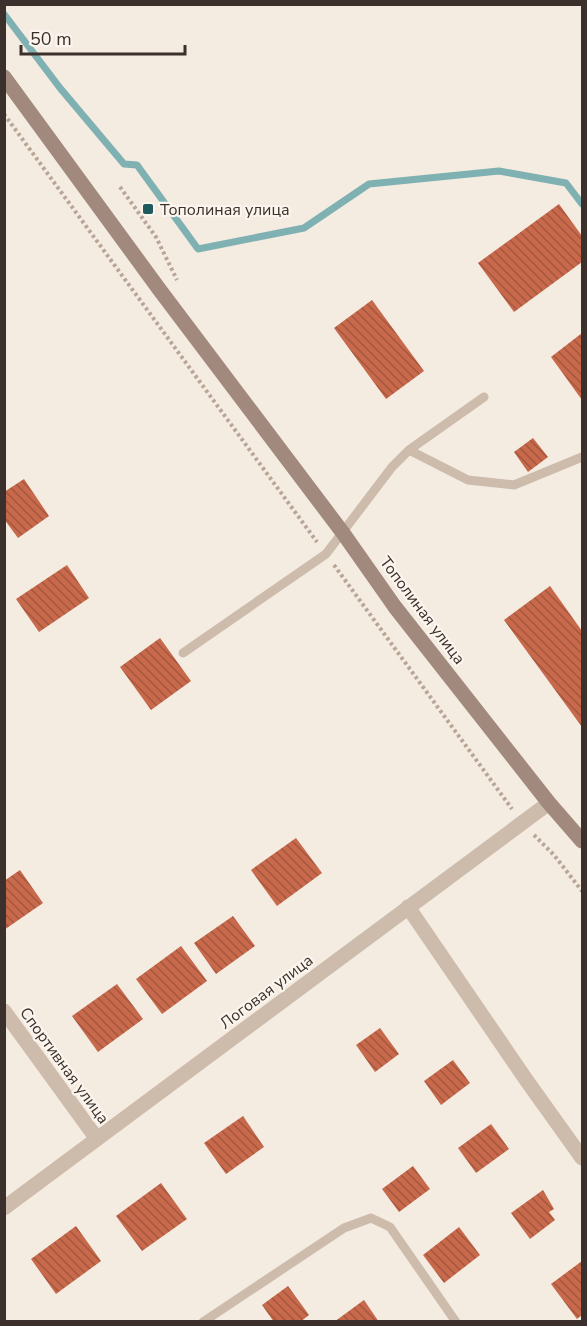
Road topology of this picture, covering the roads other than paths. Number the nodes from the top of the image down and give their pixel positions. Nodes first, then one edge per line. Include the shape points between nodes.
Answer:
1 (4, 77) edge
2 (484, 397) dead end
3 (409, 450) junction
4 (582, 457) edge
5 (343, 533) junction
6 (183, 653) dead end
7 (549, 803) junction
8 (582, 842) edge
9 (408, 907) junction
10 (4, 1011) edge
11 (97, 1139) junction
12 (582, 1158) edge
13 (4, 1208) edge
14 (203, 1322) edge
15 (456, 1322) edge

1 - 5 main road, Тополиная улица
2 - 3 lane
3 - 4 lane via 468,480 514,485
3 - 5 lane
5 - 6 lane via 326,554
5 - 7 main road, Тополиная улица
7 - 8 main road, Тополиная улица
7 - 9 street, Логовая улица
9 - 11 street, Логовая улица
9 - 12 street
10 - 11 street, Спортивная улица
11 - 13 street, Логовая улица
14 - 15 lane via 344,1228 371,1218 390,1227

